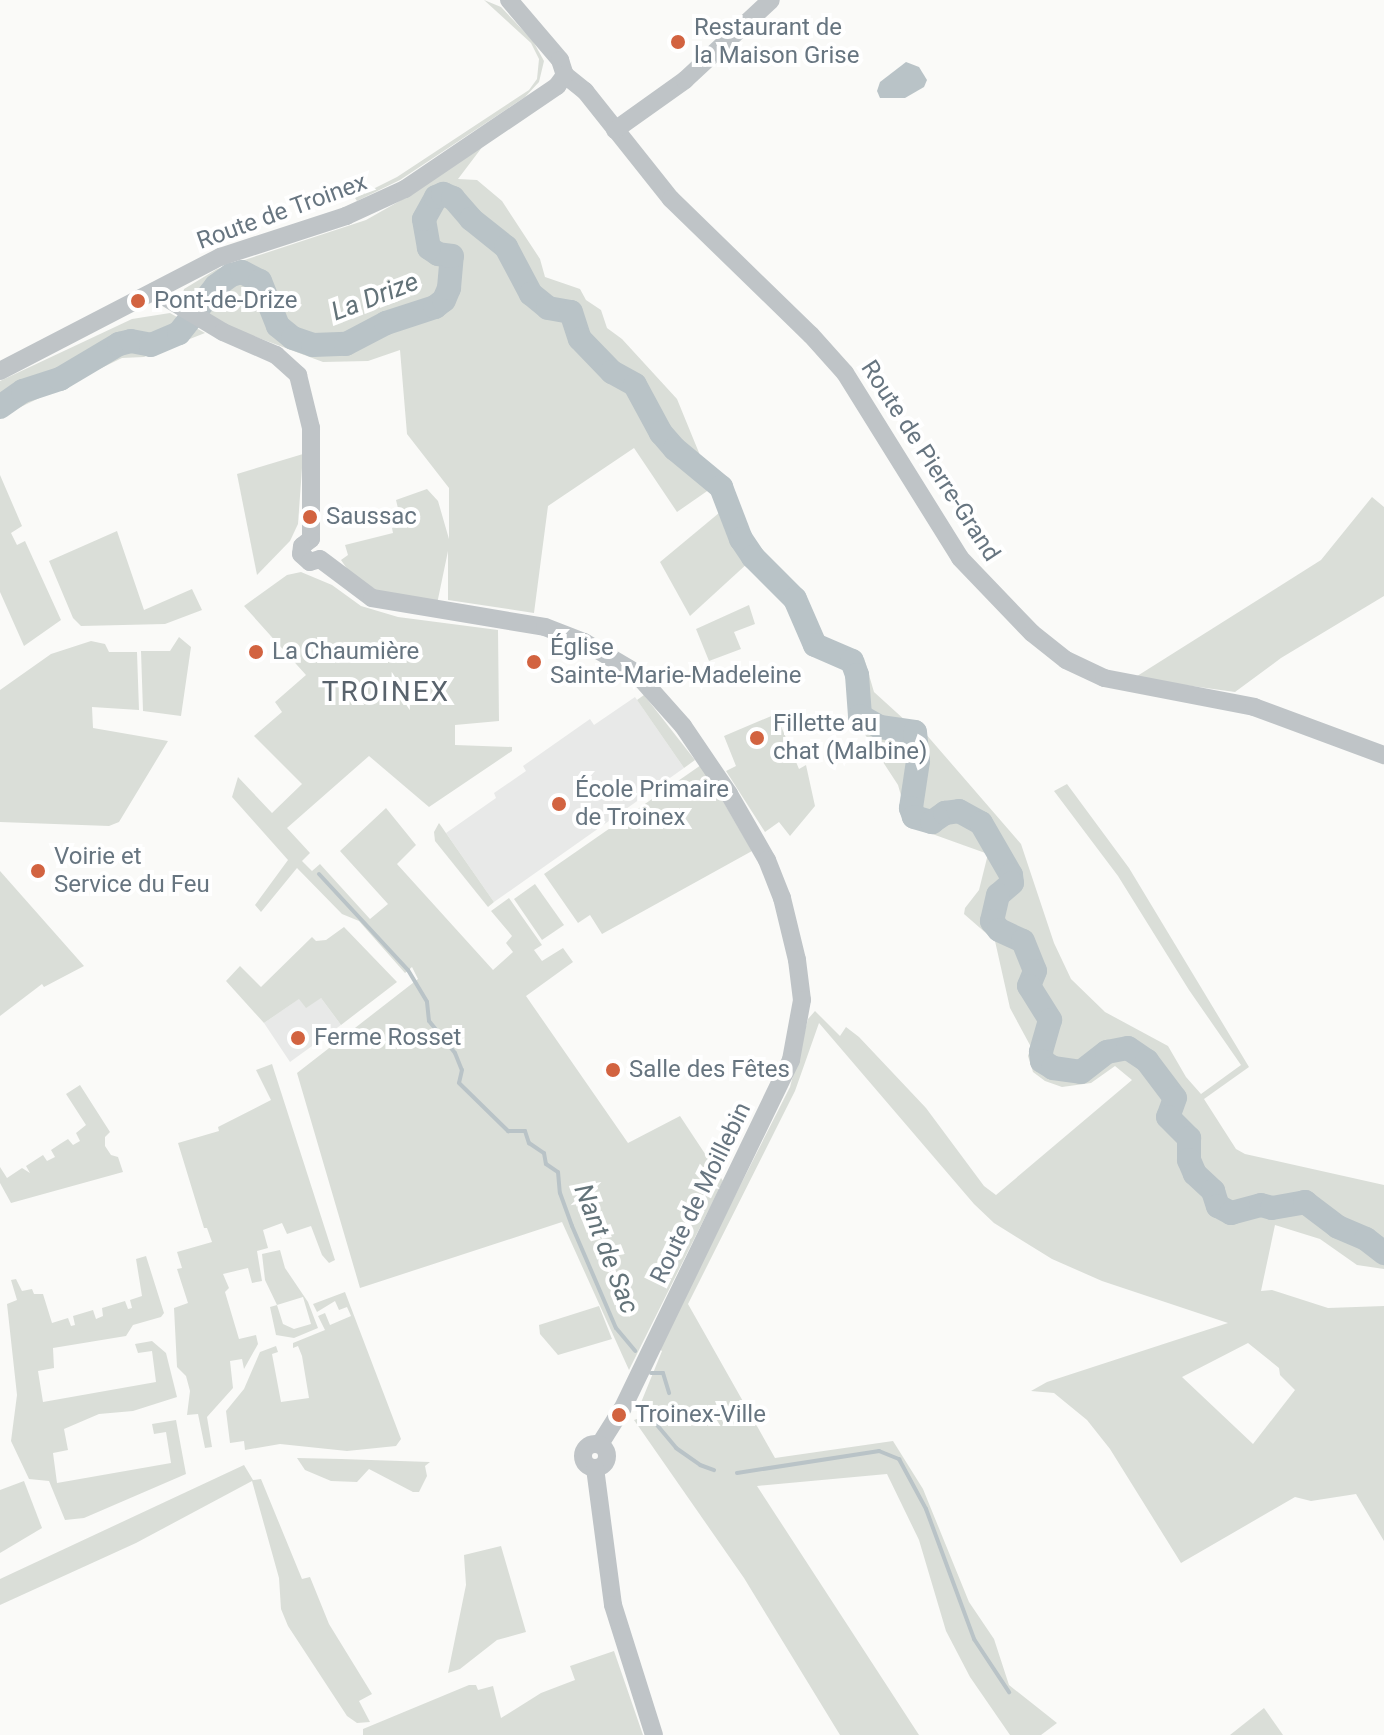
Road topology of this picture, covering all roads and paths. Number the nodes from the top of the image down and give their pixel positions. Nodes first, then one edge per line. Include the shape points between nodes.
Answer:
1 (509, 0) edge
2 (771, 0) edge
3 (565, 75) junction
4 (615, 130) junction
5 (155, 291) junction
6 (0, 371) edge
7 (1384, 755) edge
8 (654, 1735) edge

1 - 3 street, Route de Pierre-Grand via 560,60
2 - 4 street via 685,80
3 - 4 street, Route de Pierre-Grand via 585,91
3 - 5 street, Route de Troinex via 557,86 405,189 346,216 228,253
4 - 7 street, Route de Pierre-Grand via 671,199 845,373 960,558 1041,641 1076,665 1118,683 1254,707
5 - 6 street, Route de Troinex
5 - 8 street, Route de Moillebin via 215,328 276,355 298,375 312,437 311,539 301,554 310,562 320,559 372,598 545,627 584,642 635,672 697,744 767,860 801,977 796,1044 763,1123 622,1409 600,1444 588,1446 583,1455 595,1468 613,1605

